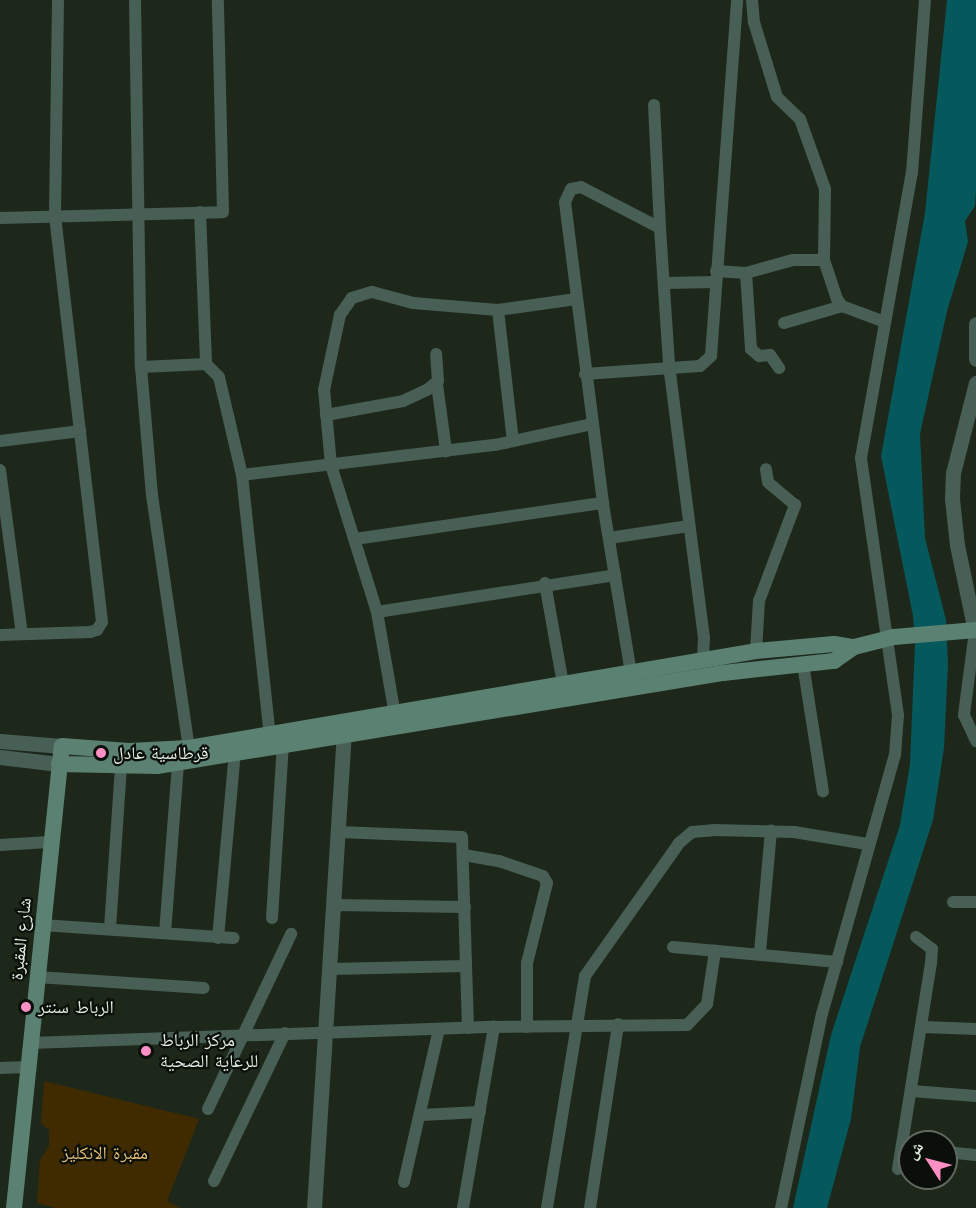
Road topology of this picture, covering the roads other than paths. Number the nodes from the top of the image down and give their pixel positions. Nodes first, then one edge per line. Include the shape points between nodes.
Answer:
1 (58, 0) edge
2 (135, 0) edge
3 (219, 0) edge
4 (737, 0) edge
5 (752, 0) edge
6 (925, 0) edge
7 (654, 105) dead end
8 (200, 212) junction
9 (137, 214) junction
10 (55, 216) junction
11 (0, 218) edge
12 (660, 228) junction
13 (824, 260) junction
14 (746, 273) junction
15 (716, 277) junction
16 (666, 283) junction
17 (576, 299) junction
18 (842, 306) junction
19 (498, 310) junction
20 (885, 322) junction
21 (784, 323) dead end
22 (976, 324) edge
23 (436, 354) dead end
24 (976, 359) edge
25 (206, 364) junction
26 (669, 365) junction
27 (141, 367) junction
28 (779, 368) dead end
29 (585, 374) junction
30 (976, 383) edge
31 (437, 384) junction
32 (326, 415) junction
33 (592, 424) junction
34 (80, 431) junction
35 (0, 441) edge
36 (513, 441) junction
37 (446, 451) junction
38 (331, 465) junction
39 (766, 469) dead end
40 (0, 470) edge
41 (242, 475) junction
42 (603, 503) junction
43 (689, 526) junction
44 (609, 538) junction
45 (355, 539) junction
46 (615, 575) junction
47 (546, 583) junction
48 (377, 612) junction
49 (973, 631) edge
50 (22, 634) junction
51 (0, 635) edge
52 (890, 638) junction
53 (854, 647) junction
54 (756, 651) junction
55 (703, 659) junction
56 (803, 664) junction
57 (631, 673) junction
58 (973, 676) edge
59 (563, 684) junction
60 (484, 706) junction
61 (395, 715) junction
62 (344, 736) junction
63 (277, 740) junction
64 (0, 741) edge
65 (976, 741) edge
66 (62, 746) junction
67 (189, 748) junction
68 (235, 752) junction
69 (0, 757) edge
70 (178, 763) junction
71 (59, 764) junction
72 (121, 768) junction
73 (823, 791) dead end
74 (771, 830) junction
75 (339, 832) junction
76 (49, 843) junction
77 (0, 844) edge
78 (867, 844) junction
79 (464, 855) junction
80 (953, 902) dead end
81 (976, 902) edge
82 (334, 905) junction
83 (465, 907) junction
84 (272, 918) dead end
85 (42, 925) junction
86 (110, 928) junction
87 (165, 933) junction
88 (291, 934) dead end
89 (916, 937) dead end
90 (218, 938) junction
91 (234, 938) dead end
92 (674, 947) dead end
93 (715, 951) junction
94 (759, 952) junction
95 (837, 962) junction
96 (466, 966) junction
97 (330, 969) junction
98 (37, 977) junction
99 (204, 988) dead end
100 (618, 1024) junction
101 (494, 1027) junction
102 (527, 1027) junction
103 (923, 1027) junction
104 (468, 1028) junction
105 (577, 1028) junction
106 (439, 1029) junction
107 (976, 1029) edge
108 (326, 1032) junction
109 (285, 1034) junction
110 (245, 1035) junction
111 (30, 1043) junction
112 (28, 1067) junction
113 (0, 1068) edge
114 (912, 1091) junction
115 (976, 1096) edge
116 (208, 1109) dead end
117 (480, 1112) junction
118 (421, 1115) junction
119 (908, 1130) edge
120 (958, 1153) edge
121 (976, 1155) edge
122 (214, 1181) dead end
123 (404, 1182) dead end
124 (14, 1208) edge
125 (315, 1208) edge
126 (463, 1208) edge
127 (547, 1208) edge
128 (590, 1208) edge
129 (780, 1208) edge

1 - 10 street
2 - 9 street
3 - 8 street via 223,212
4 - 15 street
5 - 13 street via 754,22 777,97 800,119 825,189
6 - 20 street via 912,173
7 - 12 street
8 - 9 street
8 - 25 street
9 - 10 street
9 - 27 street
10 - 11 street
10 - 34 street
12 - 16 street
12 - 17 street via 600,195 581,187 571,189 565,202
13 - 14 street via 793,260
13 - 18 street
14 - 15 street
14 - 28 street via 751,349 759,356 770,355
15 - 16 street
15 - 26 street via 711,356 700,366
16 - 26 street
17 - 19 street
17 - 29 street
18 - 20 street
18 - 21 street
19 - 32 street via 413,303 372,292 352,298 340,315 331,350 324,390
19 - 36 street
20 - 52 street via 861,458
22 - 24 street
23 - 31 street
25 - 27 street
25 - 41 street via 216,372 222,386
26 - 29 street
26 - 43 street
27 - 67 street via 154,517
29 - 33 street
30 - 49 street via 953,473 952,499
31 - 32 street via 403,401
31 - 37 street
32 - 38 street
33 - 36 street
33 - 42 street
34 - 35 street
34 - 50 street via 101,625 90,632
36 - 37 street
37 - 38 street
38 - 41 street
38 - 45 street
39 - 54 street via 768,482 795,505 759,601
40 - 50 street
41 - 63 street
42 - 44 street
42 - 45 street
43 - 44 street
43 - 55 street via 704,638
44 - 46 street
45 - 48 street
46 - 47 street
46 - 57 street
47 - 48 street
47 - 59 street
48 - 61 street
49 - 52 main road
49 - 58 street
50 - 51 street
52 - 53 main road
52 - 78 street via 897,725 895,755
53 - 54 main road via 834,644
53 - 56 main road via 834,661
54 - 55 main road
55 - 57 main road
56 - 60 main road
56 - 73 street
57 - 59 main road
58 - 65 street via 964,715
59 - 60 main road
60 - 61 main road
60 - 62 main road
61 - 63 main road
62 - 63 main road
62 - 75 street
63 - 67 main road
63 - 68 main road
63 - 84 street
64 - 66 street
66 - 67 main road via 129,751
66 - 71 main road, شارع المقبرة
68 - 70 main road
68 - 90 street
69 - 71 street
70 - 72 main road
70 - 87 street
71 - 72 main road
71 - 76 main road, شارع المقبرة
72 - 86 street
74 - 78 street
74 - 94 street
74 - 105 street via 699,830 685,837 585,976
75 - 79 street via 456,835 462,837
75 - 82 street
76 - 77 street
76 - 85 main road, شارع المقبرة
78 - 95 street
79 - 83 street
79 - 102 street via 499,861 543,876 547,883 527,963
80 - 81 street
82 - 83 street
82 - 97 street
83 - 96 street
85 - 86 street
85 - 98 main road, شارع المقبرة
86 - 87 street
87 - 90 street
88 - 110 street
89 - 103 street via 932,949
90 - 91 street
92 - 93 street
93 - 94 street
93 - 100 street via 711,994 692,1023
94 - 95 street
95 - 129 street via 794,1134
96 - 97 street
96 - 104 street
97 - 108 street
98 - 99 street
98 - 111 main road, شارع المقبرة
100 - 105 street
100 - 128 street
101 - 102 street
101 - 104 street
101 - 117 street
102 - 105 street
103 - 107 street
103 - 114 street
104 - 106 street
105 - 127 street
106 - 108 street
106 - 118 street
108 - 109 street
108 - 125 street
109 - 110 street
109 - 122 street
110 - 111 street
110 - 116 street
111 - 112 main road, شارع المقبرة
112 - 113 street
112 - 124 main road, شارع المقبرة
114 - 115 street
114 - 119 street
117 - 118 street
117 - 126 street
118 - 123 street
120 - 121 street

